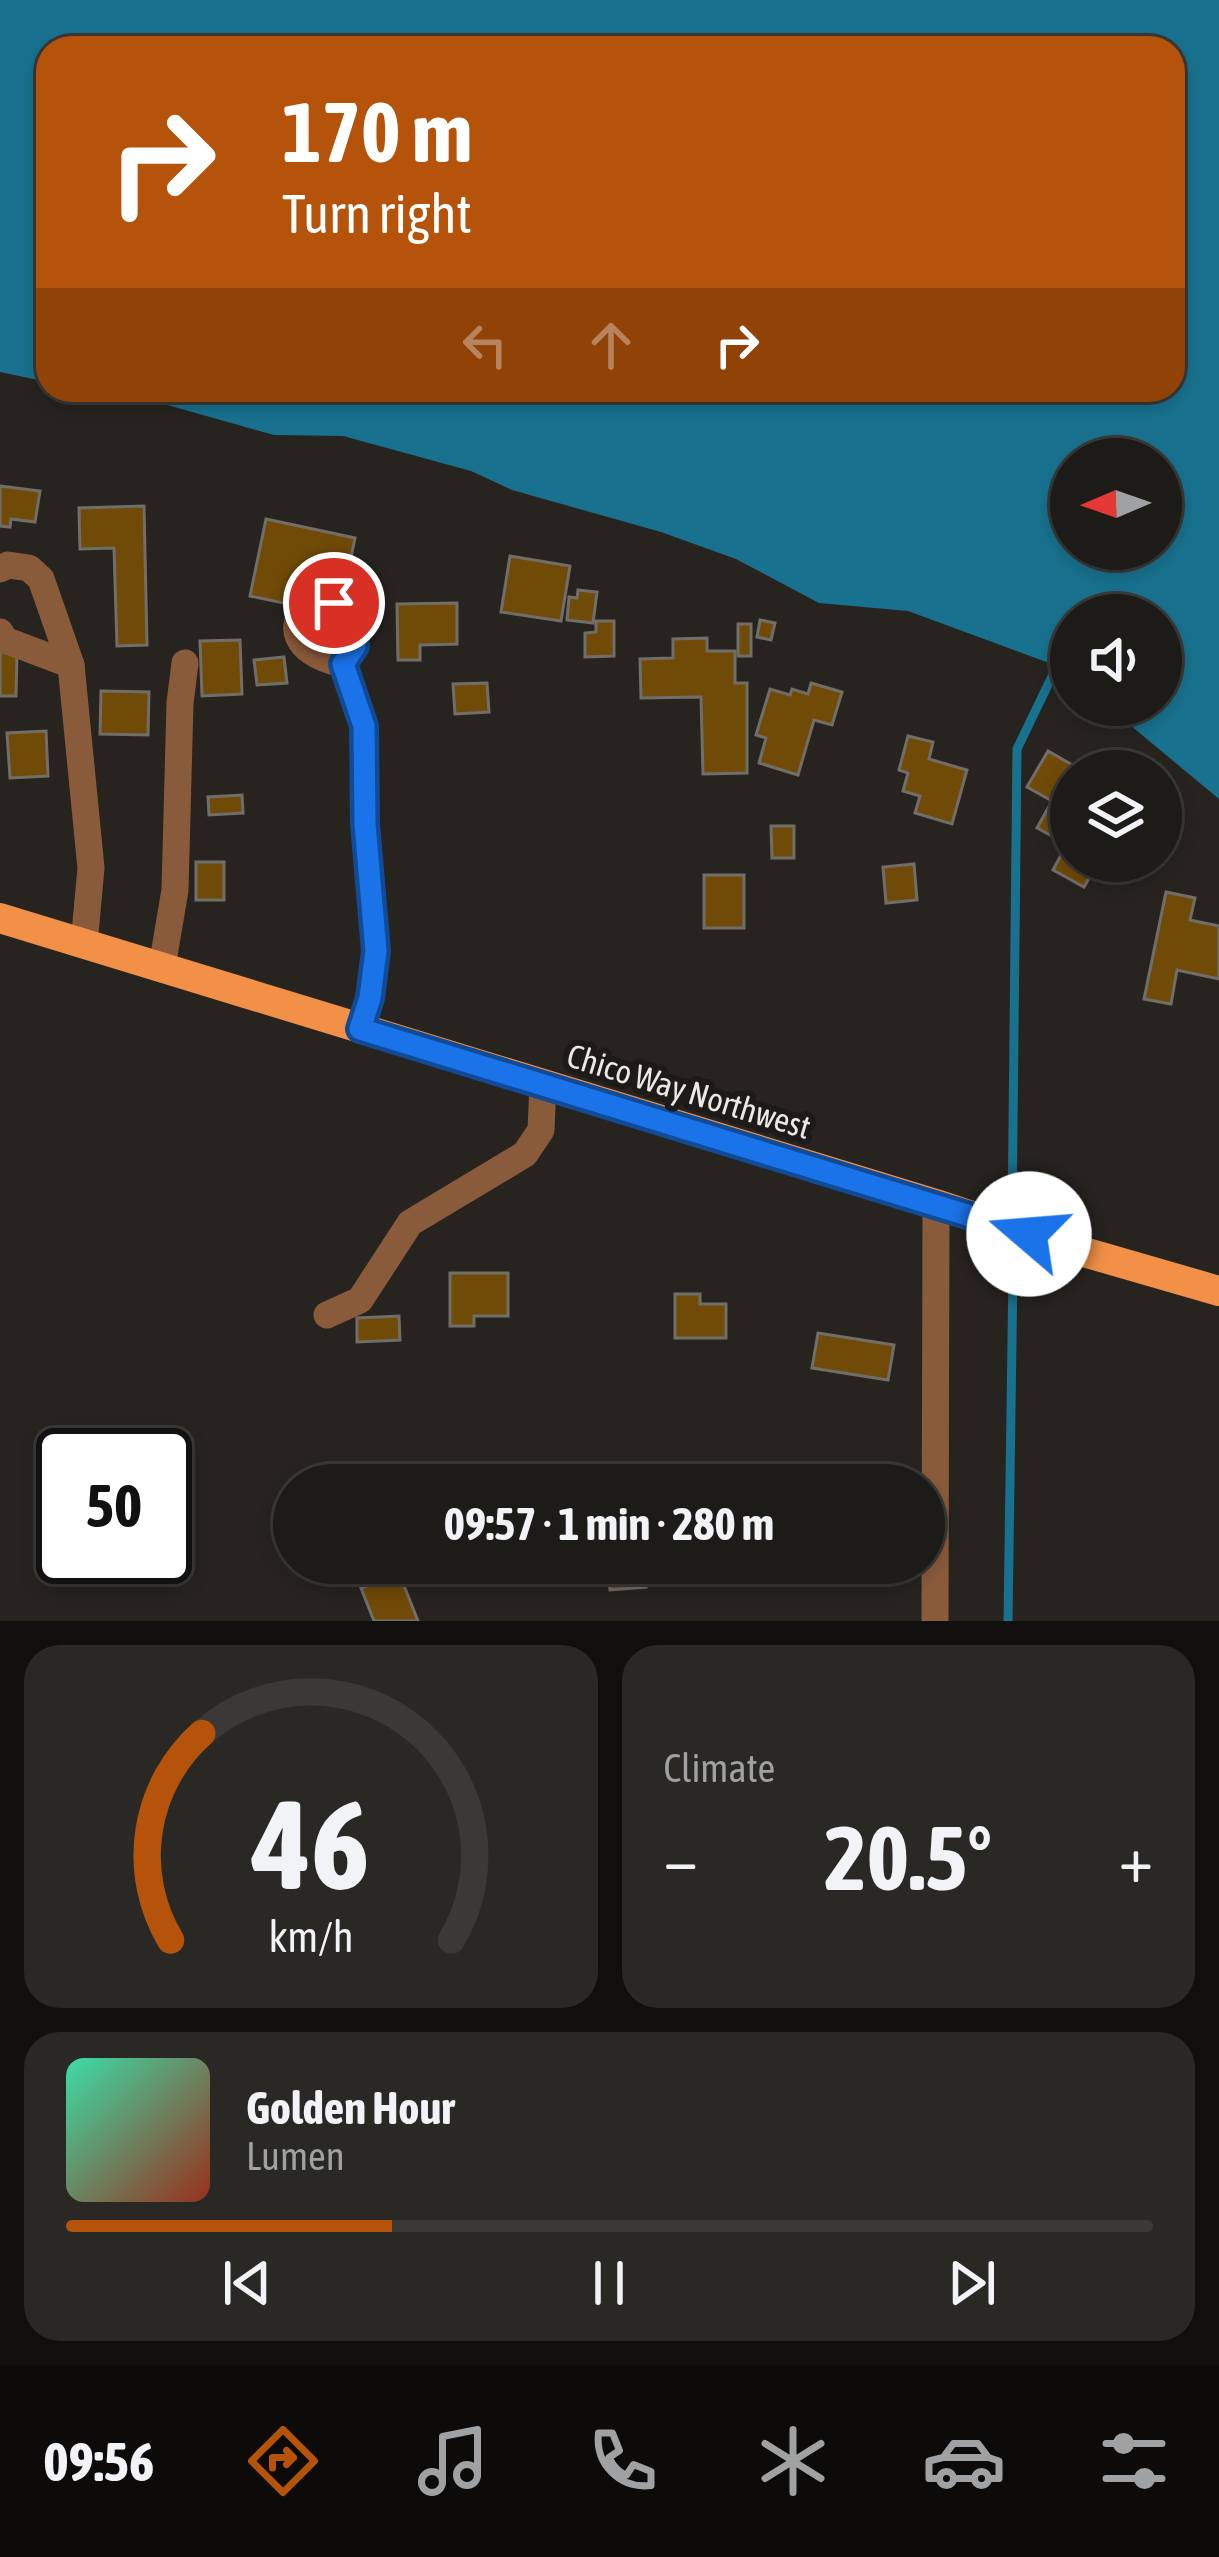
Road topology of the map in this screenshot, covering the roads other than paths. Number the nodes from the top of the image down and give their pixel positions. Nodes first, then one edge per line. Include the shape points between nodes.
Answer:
1 (0, 569) edge
2 (0, 632) edge
3 (185, 663) dead end
4 (343, 664) dead end
5 (71, 665) junction
6 (0, 918) edge
7 (84, 944) junction
8 (161, 967) junction
9 (360, 1029) junction
10 (543, 1083) junction
11 (937, 1204) junction
12 (1219, 1292) edge
13 (328, 1315) dead end
14 (935, 1621) edge

1 - 5 street via 29,568 41,579
2 - 5 street
3 - 8 street via 175,890
4 - 9 street via 364,726 376,951
5 - 7 street via 91,868
6 - 7 main road, Chico Way Northwest
7 - 8 main road, Chico Way Northwest
8 - 9 main road, Chico Way Northwest
9 - 10 main road, Chico Way Northwest
10 - 11 main road, Chico Way Northwest
10 - 13 street via 541,1130 525,1154 410,1222 360,1300
11 - 12 main road, Chico Way Northwest
11 - 14 street

